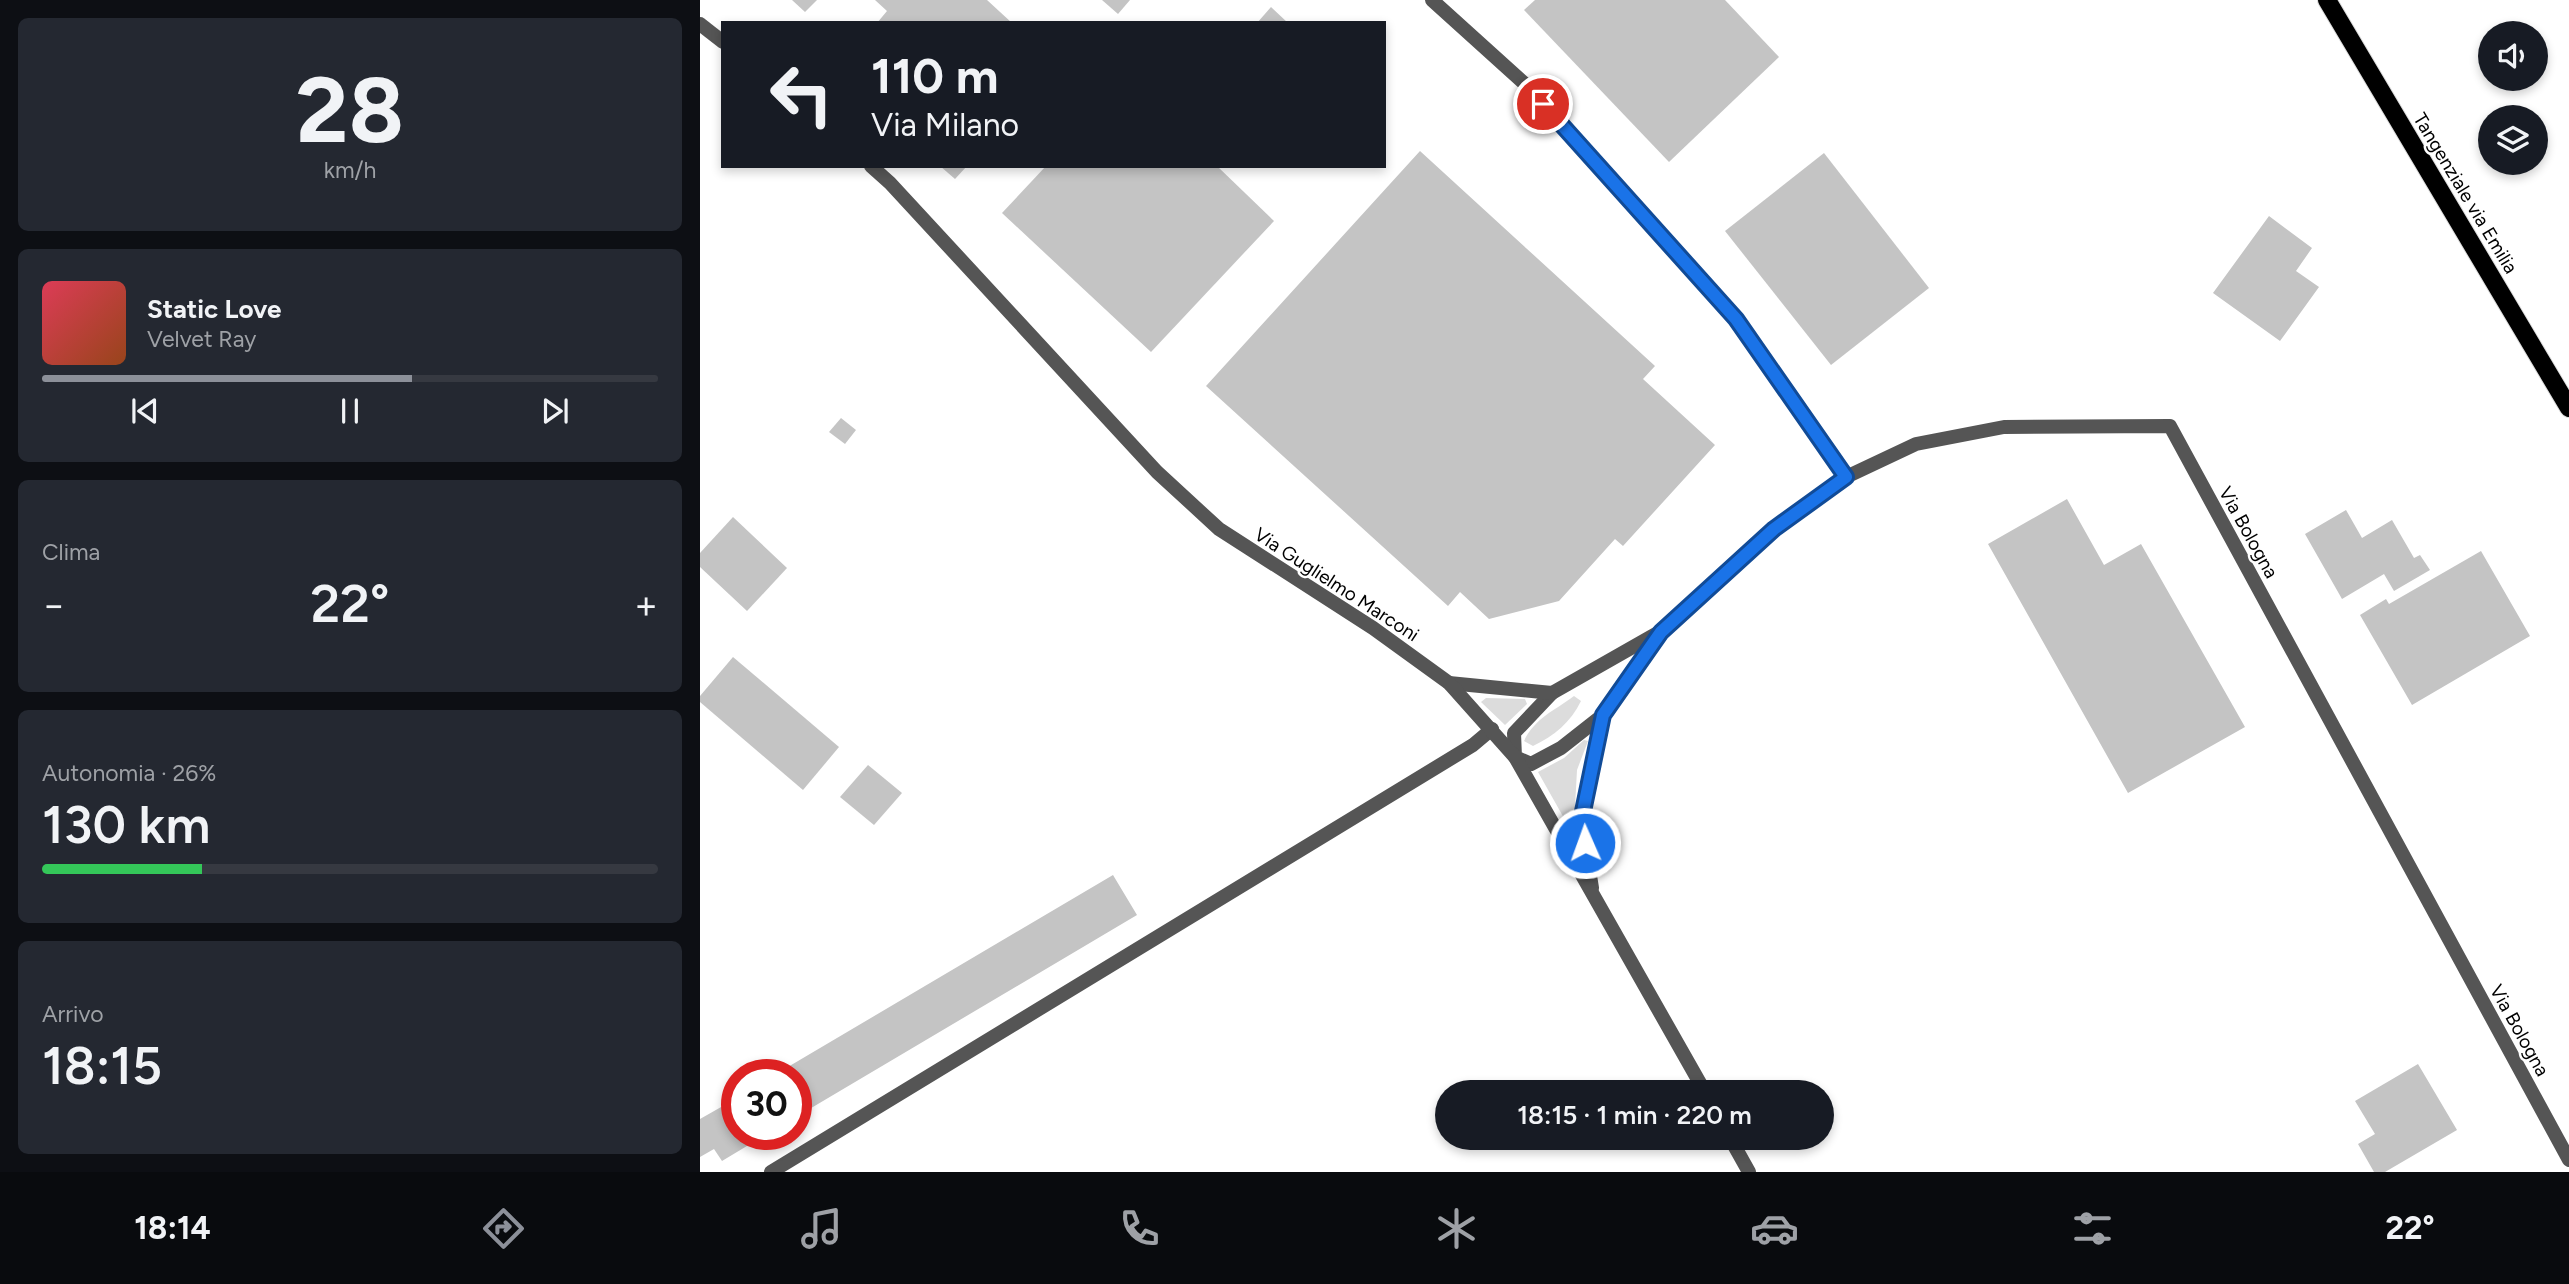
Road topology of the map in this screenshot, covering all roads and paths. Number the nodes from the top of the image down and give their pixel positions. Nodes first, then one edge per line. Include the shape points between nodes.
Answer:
1 (1432, 0) edge
2 (2327, 0) edge
3 (700, 24) edge
4 (721, 40) edge
5 (873, 168) edge
6 (2569, 408) edge
7 (1846, 477) junction
8 (1661, 632) junction
9 (1449, 684) junction
10 (1552, 693) junction
11 (1603, 715) junction
12 (1492, 729) junction
13 (1515, 757) junction
14 (1592, 888) junction
15 (1698, 1080) edge
16 (1737, 1150) edge
17 (2569, 1160) edge
18 (771, 1172) edge
19 (1749, 1172) edge

1 - 7 street via 1525,84 1736,319
2 - 6 main road, Tangenziale via Emilia
3 - 4 street
5 - 9 street, Via Guglielmo Marconi via 1157,472 1219,529 1373,628
7 - 8 street, Via Bologna via 1774,529
7 - 17 street, Via Bologna via 1916,444 2004,427 2170,426
8 - 10 street, Via Bologna
8 - 11 street, Via Bologna
9 - 10 street
9 - 12 street, Via Guglielmo Marconi
10 - 13 street, Via Bologna via 1514,733
11 - 13 street, Via Bologna via 1561,748 1531,764
11 - 14 street, Via Bologna via 1581,821
12 - 13 street, Via Guglielmo Marconi
12 - 18 street
13 - 14 street, Via Guglielmo Marconi
14 - 15 street, Via Guglielmo Marconi
16 - 19 street

